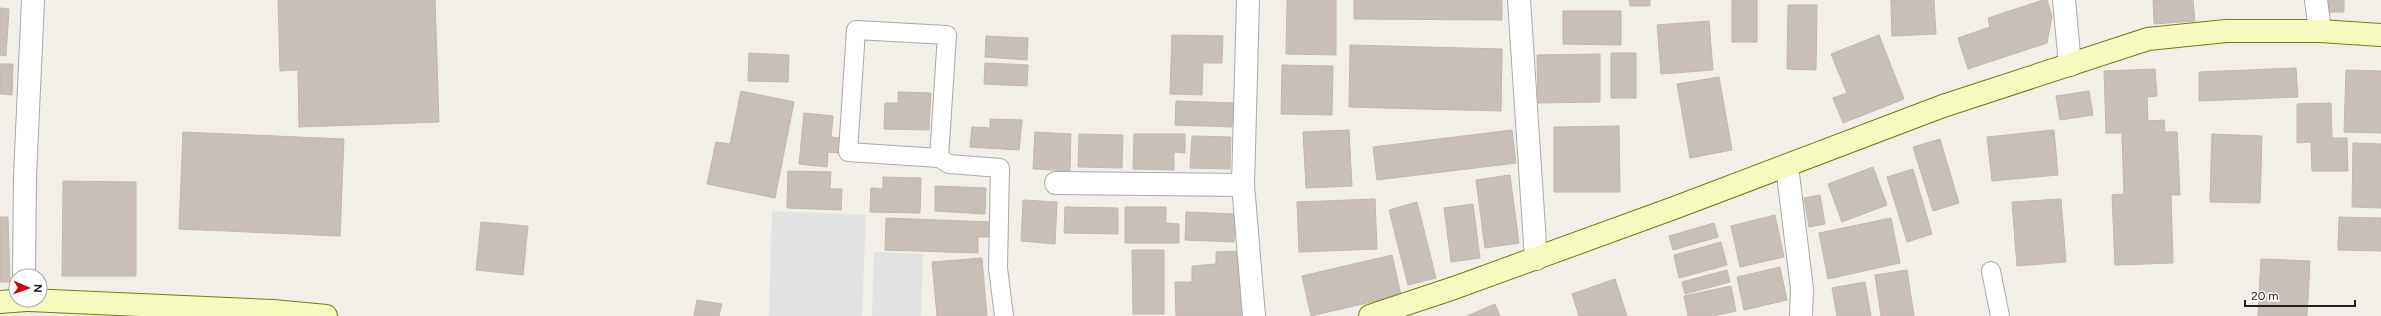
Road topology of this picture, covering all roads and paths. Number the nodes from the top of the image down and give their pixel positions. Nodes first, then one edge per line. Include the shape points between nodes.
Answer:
1 (33, 0) edge
2 (1248, 0) edge
3 (1519, 0) edge
4 (2064, 0) edge
5 (2316, 0) edge
6 (2320, 31) junction
7 (2381, 35) edge
8 (2070, 65) junction
9 (939, 158) junction
10 (1787, 166) junction
11 (1056, 183) dead end
12 (1243, 185) junction
13 (1536, 259) junction
14 (24, 268) edge
15 (1991, 271) dead end
16 (48, 301) edge
17 (326, 316) edge
18 (1004, 316) edge
19 (1254, 316) edge
20 (1370, 316) edge
21 (1801, 316) edge
22 (2000, 316) edge

1 - 14 street via 25,176
2 - 12 street
3 - 13 street
4 - 8 street
5 - 6 street
6 - 7 street
6 - 8 street via 2226,31 2148,39
8 - 10 street via 1943,106
9 - 9 lane via 848,152 856,30 947,35
9 - 18 lane via 949,164 1000,168 998,268
10 - 13 street
10 - 21 street via 1802,289
11 - 12 street
12 - 19 street
13 - 20 street
15 - 22 lane
16 - 17 street via 273,311

